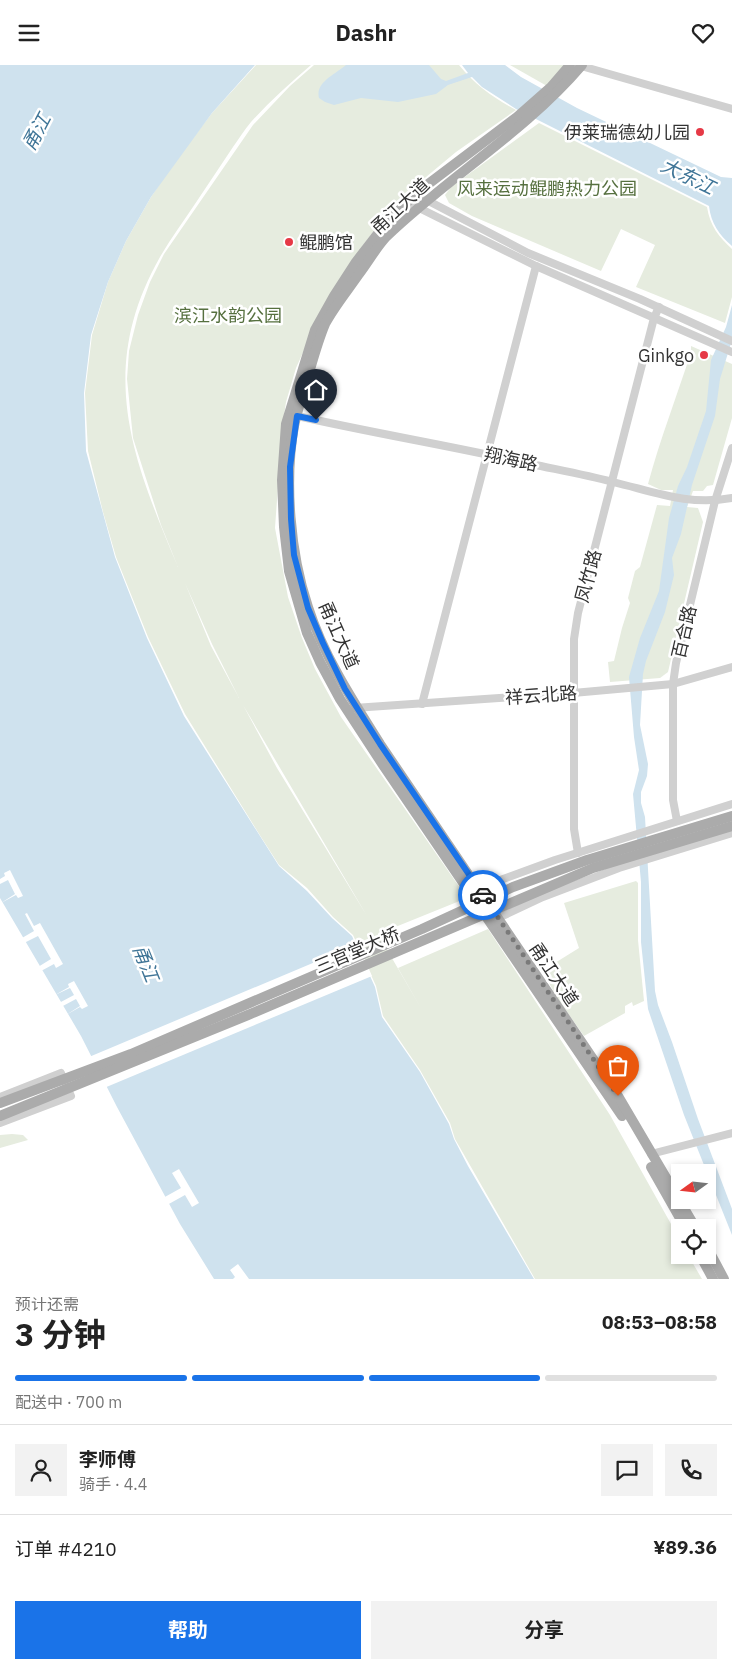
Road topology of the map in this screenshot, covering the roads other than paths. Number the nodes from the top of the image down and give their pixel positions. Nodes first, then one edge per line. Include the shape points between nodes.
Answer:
1 (570, 65) edge
2 (581, 65) edge
3 (550, 94) junction
4 (732, 109) edge
5 (519, 120) junction
6 (415, 194) junction
7 (428, 200) junction
8 (406, 202) junction
9 (420, 208) junction
10 (536, 266) junction
11 (659, 307) junction
12 (654, 318) junction
13 (732, 341) edge
14 (730, 351) edge
15 (293, 415) junction
16 (732, 448) edge
17 (487, 454) junction
18 (612, 482) junction
19 (732, 498) edge
20 (715, 501) junction
21 (732, 667) edge
22 (673, 684) junction
23 (573, 693) junction
24 (422, 704) junction
25 (352, 709) junction
26 (732, 804) edge
27 (732, 816) edge
28 (677, 821) junction
29 (732, 826) edge
30 (732, 833) edge
31 (578, 853) junction
32 (474, 890) junction
33 (494, 920) junction
34 (0, 1097) edge
35 (0, 1103) edge
36 (0, 1116) edge
37 (0, 1123) edge
38 (732, 1133) edge
39 (651, 1155) junction
40 (680, 1219) edge
41 (690, 1219) edge
42 (705, 1264) edge
43 (716, 1264) edge
44 (713, 1279) edge
45 (724, 1279) edge

1 - 3 main road, 甬江大道
2 - 3 main road, 甬江大道
2 - 4 street
3 - 5 main road, 甬江大道
5 - 6 main road, 甬江大道
5 - 7 main road, 甬江大道
6 - 7 street
6 - 8 main road, 甬江大道
7 - 9 main road, 甬江大道
7 - 11 street via 528,253
8 - 9 street
8 - 15 main road, 甬江大道 via 362,255 315,330
9 - 10 street
9 - 15 main road, 甬江大道 via 384,239 326,324
10 - 12 street
10 - 17 street
11 - 12 street, 凤竹路
11 - 13 street
12 - 14 street
12 - 18 street, 凤竹路
15 - 17 street, 翔海路
15 - 25 main road, 甬江大道 via 286,424 282,480 289,571 307,633 320,662
16 - 20 street, 百合路
17 - 18 street, 翔海路
17 - 24 street
18 - 20 street, 翔海路 via 670,498
18 - 23 street, 凤竹路 via 577,622
19 - 20 street, 翔海路
20 - 22 street, 百合路
21 - 22 street, 祥云北路
22 - 23 street, 祥云北路
22 - 28 street, 百合路 via 673,800
23 - 24 street, 祥云北路
23 - 31 street, 凤竹路 via 574,829
24 - 25 street, 祥云北路
25 - 32 main road, 甬江大道
26 - 28 street
27 - 35 main road, 三官堂大桥, bridge via 587,860 513,887 131,1054
28 - 31 street
29 - 36 main road, 三官堂大桥, bridge via 592,868 248,1015
30 - 33 street via 619,867
31 - 32 street
32 - 33 main road, 甬江大道
33 - 39 main road, 甬江大道 via 618,1096
33 - 40 main road, 甬江大道 via 619,1112
34 - 37 street via 61,1073 71,1096
38 - 39 street
39 - 41 main road, 甬江大道
42 - 44 main road
43 - 45 main road

